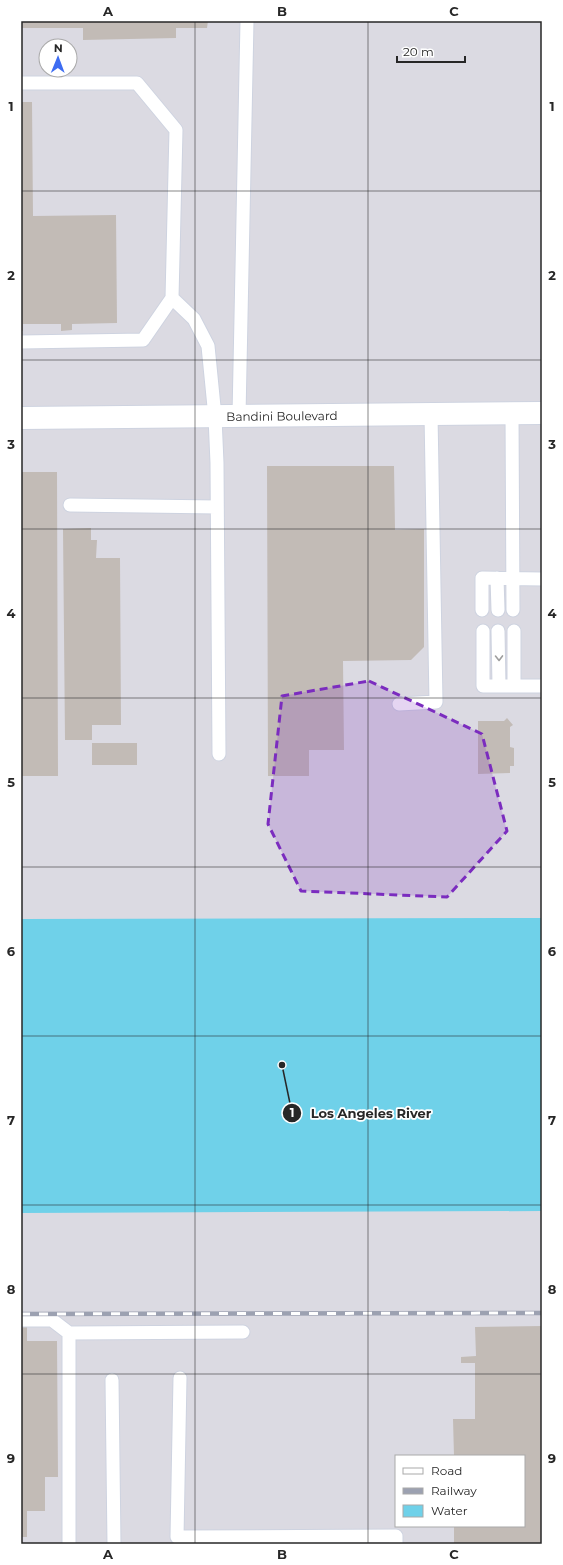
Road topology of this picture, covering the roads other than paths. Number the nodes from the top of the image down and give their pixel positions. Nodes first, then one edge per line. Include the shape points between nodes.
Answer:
1 (247, 21) edge
2 (21, 83) edge
3 (172, 298) junction
4 (21, 342) edge
5 (542, 413) edge
6 (431, 414) junction
7 (512, 414) junction
8 (238, 416) junction
9 (215, 417) junction
10 (21, 418) edge
11 (70, 505) dead end
12 (217, 507) junction
13 (497, 578) junction
14 (513, 578) junction
15 (542, 579) edge
16 (482, 610) dead end
17 (498, 610) dead end
18 (513, 610) dead end
19 (482, 631) dead end
20 (498, 631) dead end
21 (514, 631) dead end
22 (499, 686) junction
23 (514, 686) junction
24 (542, 686) edge
25 (399, 704) dead end
26 (219, 754) dead end
27 (21, 1320) edge
28 (243, 1332) dead end
29 (69, 1333) junction
30 (180, 1378) dead end
31 (112, 1380) dead end
32 (69, 1544) edge
33 (114, 1544) edge
34 (396, 1544) edge

1 - 8 lane
2 - 3 lane via 137,84 176,130
3 - 4 lane via 143,340
3 - 9 lane via 194,319 208,346
5 - 7 main road, Bandini Boulevard
6 - 7 main road, Bandini Boulevard
6 - 8 main road, Bandini Boulevard
6 - 25 lane via 436,702
7 - 14 lane
8 - 9 main road, Bandini Boulevard
9 - 10 main road, Bandini Boulevard
9 - 12 lane
11 - 12 lane
12 - 26 lane
13 - 14 lane
13 - 16 lane via 482,578
13 - 17 lane
14 - 15 lane
14 - 18 lane
19 - 22 lane via 483,686
20 -> 22 lane
21 - 23 lane
22 - 23 lane
23 - 24 lane
27 - 29 lane via 52,1320
28 - 29 lane
29 - 32 lane
30 - 34 lane via 177,1537 396,1536
31 - 33 lane

